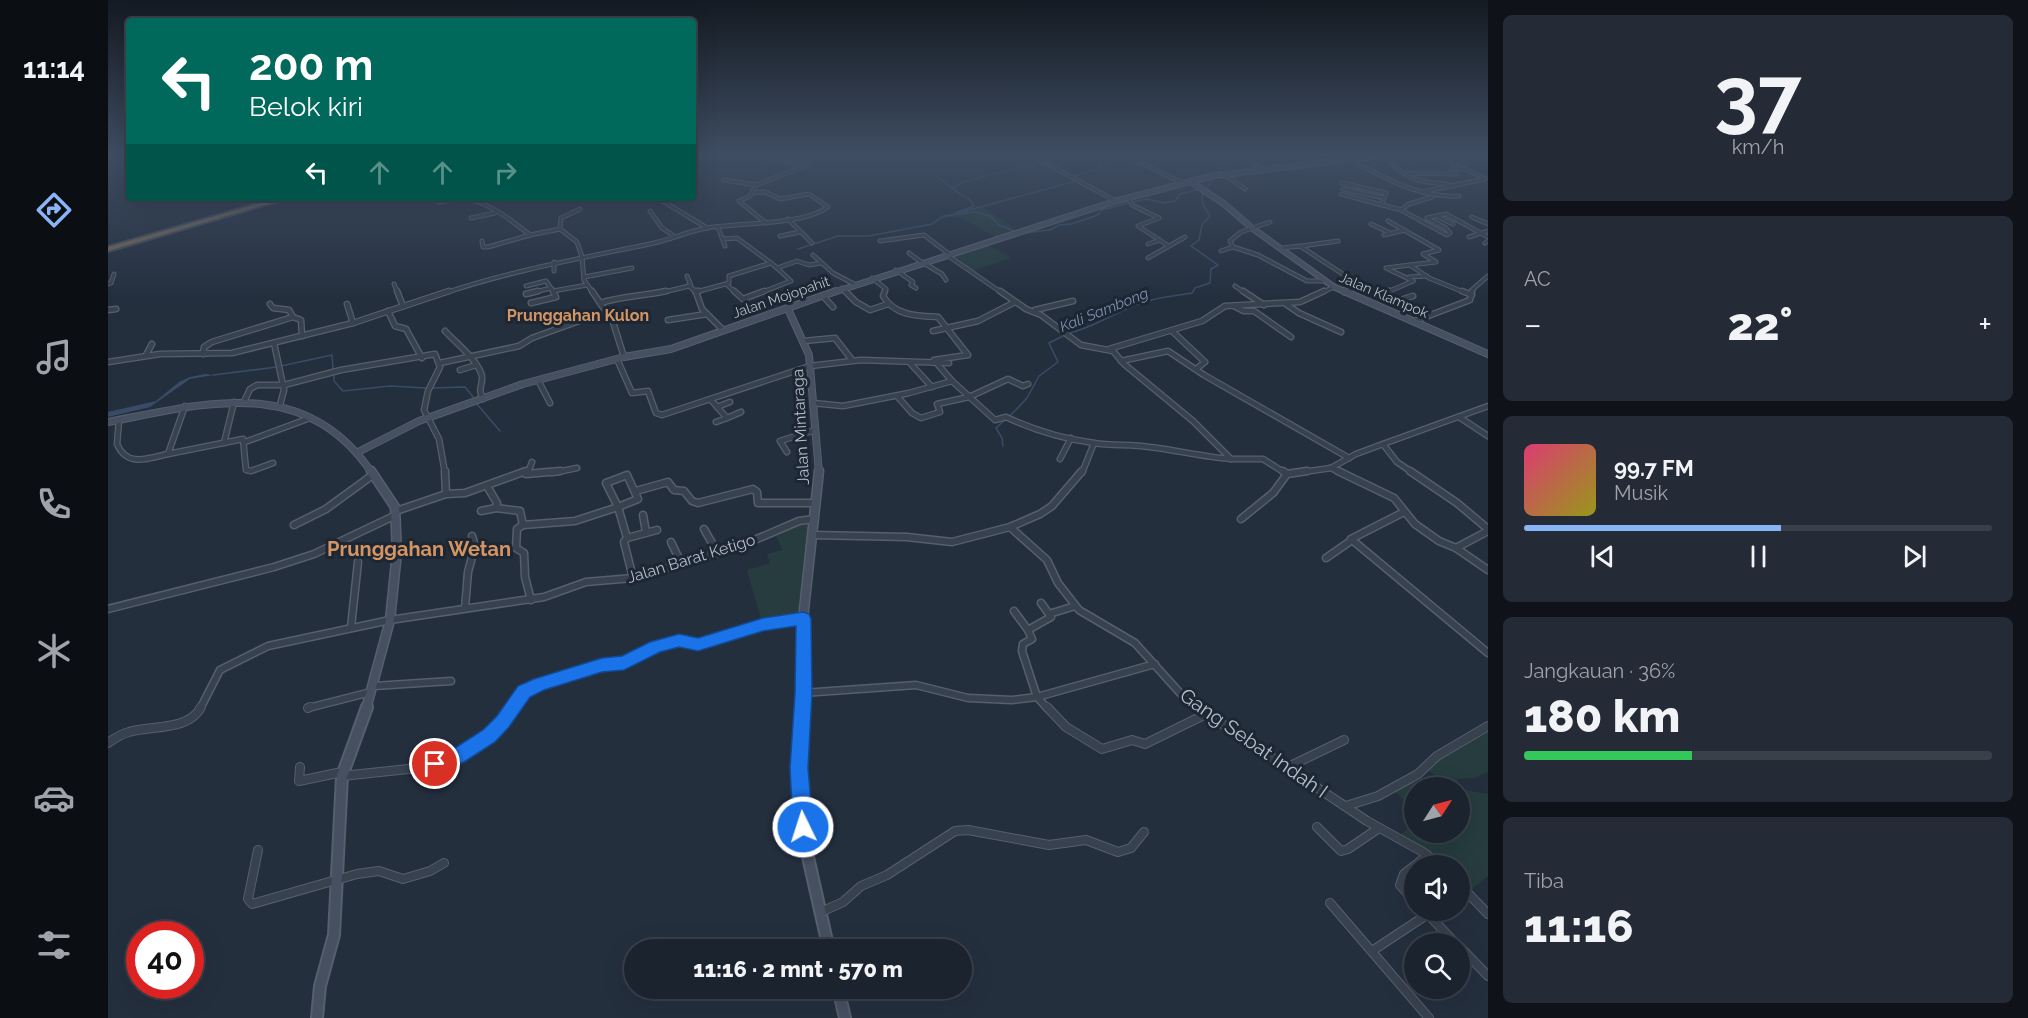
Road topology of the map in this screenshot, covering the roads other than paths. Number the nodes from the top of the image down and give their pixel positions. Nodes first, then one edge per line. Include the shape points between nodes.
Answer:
1 (255, 203) edge
2 (259, 203) edge
3 (268, 203) edge
4 (474, 203) edge
5 (665, 203) edge
6 (740, 203) edge
7 (821, 203) edge
8 (1111, 203) edge
9 (1132, 203) edge
10 (1220, 203) edge
11 (1377, 203) edge
12 (1414, 203) edge
13 (1382, 204) joint
14 (233, 209) junction
15 (580, 209) dead end
16 (1401, 210) junction
17 (650, 211) dead end
18 (497, 213) junction
19 (1436, 216) junction
20 (1472, 217) dead end
21 (471, 218) dead end
22 (788, 219) junction
23 (1388, 221) dead end
24 (1270, 222) dead end
25 (1483, 222) junction
26 (766, 223) junction
27 (1371, 224) dead end
28 (1488, 224) edge
29 (1470, 226) junction
30 (718, 227) junction
31 (707, 228) junction
32 (1252, 228) junction
33 (1446, 228) junction
34 (560, 229) junction
35 (1406, 230) junction
36 (1488, 231) edge
37 (800, 232) junction
38 (1390, 233) junction
39 (1481, 233) junction
40 (530, 235) junction
41 (1383, 235) dead end
42 (674, 236) junction
43 (780, 236) dead end
44 (1185, 237) dead end
45 (1469, 237) dead end
46 (1488, 237) edge
47 (723, 239) junction
48 (1160, 240) junction
49 (483, 241) dead end
50 (880, 241) dead end
51 (1338, 241) dead end
52 (812, 243) dead end
53 (1148, 244) dead end
54 (1167, 245) junction
55 (725, 246) dead end
56 (1300, 246) junction
57 (108, 247) edge
58 (1233, 247) junction
59 (1282, 248) junction
60 (1221, 251) dead end
61 (909, 253) dead end
62 (948, 254) junction
63 (813, 255) dead end
64 (582, 257) junction
65 (1148, 258) dead end
66 (554, 262) junction
67 (922, 262) junction
68 (771, 263) junction
69 (821, 263) junction
70 (1410, 265) junction
71 (632, 268) dead end
72 (777, 268) junction
73 (896, 270) junction
74 (554, 271) dead end
75 (114, 274) dead end
76 (687, 276) dead end
77 (1427, 276) junction
78 (1488, 276) edge
79 (584, 277) junction
80 (872, 278) junction
81 (1405, 278) junction
82 (946, 280) dead end
83 (1324, 281) junction
84 (108, 284) edge
85 (394, 284) dead end
86 (726, 284) junction
87 (854, 284) junction
88 (587, 285) junction
89 (526, 286) dead end
90 (691, 286) junction
91 (1235, 286) dead end
92 (1361, 286) junction
93 (1334, 287) junction
94 (842, 288) junction
95 (916, 288) dead end
96 (552, 289) junction
97 (696, 292) junction
98 (1344, 292) junction
99 (526, 294) dead end
100 (1380, 295) junction
101 (1472, 295) junction
102 (822, 296) junction
103 (1413, 296) dead end
104 (598, 299) junction
105 (1073, 301) dead end
106 (1015, 302) junction
107 (531, 303) dead end
108 (270, 304) dead end
109 (888, 304) junction
110 (1286, 304) junction
111 (1233, 305) junction
112 (1265, 305) junction
113 (348, 306) dead end
114 (403, 306) junction
115 (833, 308) dead end
116 (116, 309) dead end
117 (788, 309) junction
118 (108, 310) edge
119 (1035, 310) junction
120 (388, 311) junction
121 (607, 311) junction
122 (706, 314) junction
123 (293, 317) junction
124 (668, 320) dead end
125 (1415, 321) junction
126 (353, 323) junction
127 (947, 328) junction
128 (723, 330) junction
129 (445, 331) dead end
130 (933, 331) dead end
131 (1172, 331) junction
132 (1341, 332) dead end
133 (303, 336) junction
134 (1291, 337) dead end
135 (804, 341) junction
136 (274, 343) junction
137 (152, 344) dead end
138 (1110, 349) junction
139 (203, 354) junction
140 (1488, 354) edge
141 (146, 355) junction
142 (468, 356) junction
143 (624, 357) junction
144 (422, 358) junction
145 (616, 359) junction
146 (852, 360) junction
147 (1121, 361) junction
148 (108, 362) edge
149 (440, 363) junction
150 (910, 363) junction
151 (949, 363) dead end
152 (476, 365) junction
153 (810, 366) junction
154 (1196, 369) junction
155 (460, 370) dead end
156 (538, 380) junction
157 (952, 381) junction
158 (1028, 384) dead end
159 (284, 385) junction
160 (932, 387) junction
161 (897, 396) junction
162 (969, 397) junction
163 (483, 399) junction
164 (711, 400) junction
165 (234, 402) junction
166 (244, 402) junction
167 (730, 402) dead end
168 (550, 403) dead end
169 (813, 403) junction
170 (280, 405) junction
171 (185, 406) junction
172 (1488, 406) edge
173 (717, 407) junction
174 (741, 412) dead end
175 (428, 417) junction
176 (1459, 417) junction
177 (310, 418) junction
178 (727, 418) junction
179 (119, 420) junction
180 (108, 422) edge
181 (716, 422) dead end
182 (815, 429) junction
183 (1488, 436) edge
184 (1071, 438) junction
185 (224, 442) junction
186 (245, 442) junction
187 (1094, 443) junction
188 (1383, 444) junction
189 (358, 452) junction
190 (786, 452) dead end
191 (168, 454) junction
192 (1349, 458) junction
193 (1060, 459) dead end
194 (1232, 459) junction
195 (532, 462) dead end
196 (273, 463) dead end
197 (577, 468) dead end
198 (1331, 468) junction
199 (374, 474) junction
200 (518, 474) junction
201 (1287, 474) junction
202 (487, 486) junction
203 (636, 491) junction
204 (446, 494) junction
205 (816, 503) junction
206 (618, 507) junction
207 (496, 508) junction
208 (482, 511) dead end
209 (397, 512) junction
210 (1404, 512) junction
211 (642, 515) dead end
212 (814, 519) junction
213 (1241, 519) dead end
214 (294, 525) dead end
215 (523, 525) junction
216 (1010, 527) junction
217 (704, 529) dead end
218 (657, 530) dead end
219 (1488, 530) edge
220 (646, 532) junction
221 (813, 535) junction
222 (472, 536) dead end
223 (627, 538) junction
224 (1352, 540) junction
225 (671, 542) dead end
226 (1456, 548) junction
227 (717, 552) junction
228 (1326, 558) dead end
229 (358, 562) dead end
230 (681, 563) junction
231 (1488, 570) edge
232 (633, 578) junction
233 (531, 600) junction
234 (1041, 603) dead end
235 (1075, 606) junction
236 (465, 608) junction
237 (108, 609) edge
238 (1014, 611) dead end
239 (1049, 614) junction
240 (803, 619) junction
241 (390, 620) junction
242 (351, 627) junction
243 (1028, 630) junction
244 (1488, 653) edge
245 (1155, 664) junction
246 (450, 681) dead end
247 (373, 689) junction
248 (803, 693) junction
249 (1037, 697) junction
250 (308, 708) dead end
251 (1206, 714) junction
252 (1488, 726) edge
253 (1344, 740) dead end
254 (108, 743) edge
255 (300, 767) dead end
256 (1288, 767) junction
257 (343, 774) junction
258 (1346, 806) junction
259 (1317, 827) dead end
260 (1378, 828) junction
261 (1144, 832) dead end
262 (258, 850) dead end
263 (1427, 855) edge
264 (444, 863) dead end
265 (1404, 874) edge
266 (338, 881) junction
267 (1404, 890) edge
268 (1470, 895) edge
269 (1330, 903) dead end
270 (821, 912) junction
271 (1488, 914) edge
272 (1414, 921) edge
273 (1435, 921) edge
274 (1446, 933) edge
275 (827, 939) edge
276 (1372, 951) junction
277 (1470, 957) edge
278 (1488, 976) edge
279 (841, 999) edge
280 (317, 1018) edge
281 (845, 1018) edge
282 (1429, 1018) edge

1 - 14 highway
2 - 14 highway
3 - 57 highway
4 - 18 street
5 - 31 street via 691,214
6 - 26 street
7 - 22 street via 828,207 820,213
8 - 62 street, Jalan Mojopahit
9 - 48 street via 1159,218 1138,226
10 - 32 street, Jalan Klampok
11 - 13 street
12 - 16 street
13 - 16 street
14 - 57 highway
15 - 34 street via 561,218
16 - 33 street via 1446,236 1450,233
17 - 42 street via 662,228
18 - 21 street
18 - 40 street
19 - 29 street via 1445,214
19 - 33 street via 1453,224
19 - 33 street via 1426,218
20 - 25 street
22 - 26 street
22 - 37 street
23 - 35 street
24 - 32 street
25 - 28 street
25 - 29 street
26 - 30 street
27 - 38 street
29 - 39 street via 1467,227
30 - 31 street
30 - 47 street
31 - 42 street
32 - 58 street via 1232,238
32 - 59 street, Jalan Klampok
34 - 40 street
34 - 64 street via 577,242
35 - 38 street
35 - 70 street via 1439,250 1423,254 1436,262
36 - 39 street
37 - 43 street
37 - 52 street
38 - 41 street
39 - 45 street
39 - 46 street
40 - 49 street via 488,247 483,247
42 - 64 street
44 - 54 street
47 - 55 street
47 - 68 street via 737,238
48 - 53 street
48 - 54 street
50 - 62 street via 924,236
51 - 56 street
54 - 65 street
56 - 59 street
56 - 92 street
58 - 60 street
58 - 83 street via 1258,255 1307,281
59 - 83 street, Jalan Klampok
61 - 67 street
62 - 67 street, Jalan Mojopahit
62 - 106 street
63 - 69 street
64 - 66 street
64 - 79 street
66 - 74 street
66 - 114 street
67 - 73 street, Jalan Mojopahit
67 - 82 street
68 - 72 street
68 - 86 street via 729,276 731,282
69 - 72 street via 797,261
69 - 87 street
70 - 77 street
70 - 81 street via 1386,268
71 - 79 street
72 - 86 street via 790,282 744,298
73 - 80 street, Jalan Mojopahit
73 - 95 street
75 - 84 street
76 - 90 street
77 - 81 street
77 - 101 street
78 - 101 street via 1474,287
79 - 88 street
80 - 87 street, Jalan Mojopahit
80 - 109 street via 886,290 883,296
81 - 100 street via 1413,281
83 - 93 street, Jalan Klampok
85 - 114 street
86 - 97 street
87 - 94 street, Jalan Mojopahit
88 - 96 street
88 - 104 street
89 - 96 street via 546,281
90 - 97 street
90 - 104 street via 645,296
91 - 112 street
92 - 98 street
92 - 100 street
93 - 98 street, Jalan Klampok
93 - 110 street via 1304,301
94 - 102 street, Jalan Mojopahit
94 - 109 street via 870,310
96 - 99 street
96 - 107 street via 556,297
97 - 122 street
98 - 125 street, Jalan Klampok
100 - 103 street via 1394,302
101 - 125 street via 1470,300
102 - 115 street
102 - 117 street, Jalan Mojopahit
104 - 121 street
105 - 119 street
106 - 119 street
106 - 127 street via 978,321
108 - 123 street via 289,310
109 - 127 street via 910,316 937,316
110 - 112 street
110 - 132 street
111 - 112 street
111 - 131 street via 1220,307 1205,319
111 - 134 street via 1242,311 1254,311
113 - 126 street
114 - 120 street
116 - 118 street
117 - 128 street, Jalan Mojopahit
117 - 135 street, Jalan Mintaraga
119 - 138 street via 1083,347
120 - 126 street
120 - 144 street via 395,327 406,330
121 - 142 street via 519,346
121 - 143 street via 618,332
122 - 124 street
122 - 128 street
123 - 133 street via 301,320
123 - 139 street via 212,342 204,347
125 - 140 street, Jalan Klampok
126 - 133 street
127 - 130 street
127 - 157 street via 968,355 934,360
128 - 143 street, Jalan Mojopahit via 666,350
129 - 142 street
131 - 138 street
131 - 154 street via 1205,362
133 - 136 street
135 - 146 street via 834,338
135 - 153 street, Jalan Mintaraga
136 - 139 street via 223,355
136 - 159 street
137 - 141 street
138 - 147 street
139 - 141 street
141 - 148 street
142 - 149 street
142 - 152 street
143 - 145 street, Jalan Mojopahit
144 - 149 street via 435,354
144 - 159 street via 340,370
145 - 156 street, Jalan Mojopahit
145 - 164 street via 632,393 649,392 658,414
146 - 150 street
146 - 153 street
147 - 154 street via 1164,351
147 - 194 street
149 - 175 street via 424,405
150 - 151 street
150 - 160 street
152 - 155 street
152 - 163 street via 482,377 478,388
153 - 164 street
153 - 169 street, Jalan Mintaraga
154 - 192 street
156 - 163 street, Jalan Mojopahit
156 - 168 street
157 - 160 street
157 - 162 street
158 - 162 street via 1023,386 1008,379
159 - 166 street via 254,387
159 - 170 street
160 - 161 street
161 - 162 street via 920,418 940,411 937,404
161 - 169 street via 840,406
162 - 184 street via 993,420 1008,418 1032,429
163 - 175 street, Jalan Mojopahit
164 - 173 street
165 - 166 street
165 - 171 street
165 - 185 street
166 - 170 street
167 - 173 street
169 - 182 street, Jalan Mintaraga
170 - 177 street
171 - 179 street
171 - 191 street
172 - 176 street
173 - 178 street
174 - 178 street
175 - 189 street, Jalan Mojopahit
175 - 204 street via 439,439
176 - 183 street
176 - 188 street
177 - 186 street
177 - 189 street
178 - 181 street
179 - 180 street
179 - 191 street via 115,439 123,454 134,460
182 - 190 street via 780,441
182 - 205 street, Jalan Mintaraga via 819,474
184 - 187 street
184 - 193 street
185 - 186 street
185 - 191 street
186 - 196 street via 248,471
187 - 194 street
187 - 216 street via 1081,474 1052,506
188 - 192 street
188 - 219 street via 1396,462 1457,503
189 - 199 street
192 - 198 street
194 - 201 street via 1263,459
195 - 200 street via 531,469
197 - 200 street
198 - 201 street
198 - 210 street via 1394,498
199 - 209 street
199 - 214 street via 326,509
200 - 202 street
201 - 213 street via 1273,493
202 - 204 street via 465,494
202 - 207 street via 497,501
203 - 205 street via 668,482 674,490 684,490 696,503 753,489 761,504
203 - 206 street via 637,500
203 - 206 street via 627,475 606,482
204 - 209 street
205 - 212 street, Jalan Mintaraga
206 - 215 street via 576,521
206 - 223 street
207 - 208 street
207 - 215 street via 521,511
209 - 237 street via 314,554
209 - 241 street
210 - 224 street
210 - 226 street via 1425,532
211 - 220 street
212 - 221 street, Jalan Mintaraga
212 - 227 street, Jalan Barat Ketigo
215 - 233 street via 517,529 516,548 524,553
216 - 221 street via 952,542
216 - 235 street, Gang Sebat Indah I via 1047,560
217 - 227 street
218 - 220 street
219 - 226 street
220 - 223 street
221 - 240 street, Jalan Mintaraga
222 - 236 street via 475,546
223 - 232 street via 624,544
224 - 228 street
224 - 244 street
225 - 230 street
226 - 231 street
227 - 230 street, Jalan Barat Ketigo
229 - 242 street
230 - 232 street, Jalan Barat Ketigo
232 - 233 street, Jalan Barat Ketigo via 586,582
233 - 236 street, Jalan Barat Ketigo
234 - 239 street
235 - 239 street
235 - 245 street, Gang Sebat Indah I via 1130,639
236 - 241 street, Jalan Barat Ketigo
238 - 243 street
239 - 243 street
240 - 248 street, Jalan Mintaraga
240 - 257 street via 763,625 698,644 686,640 668,644 624,663 602,665 540,684 524,692 495,731 458,756 418,768
241 - 242 street, Jalan Barat Ketigo
241 - 247 street
242 - 254 street, Jalan Barat Ketigo via 276,644 242,657 216,675 196,717 125,733
243 - 249 street via 1032,639 1023,644 1022,651
245 - 249 street
245 - 251 street, Gang Sebat Indah I via 1180,693
246 - 247 street
247 - 250 street
247 - 257 street
248 - 249 street via 915,685 968,698
248 - 270 street, Jalan Mintaraga via 799,768 802,811
249 - 251 street via 1066,727 1102,749 1132,740 1145,744
251 - 256 street, Gang Sebat Indah I
252 - 258 street via 1437,756 1418,774 1378,796
253 - 256 street
255 - 257 street via 299,781
256 - 258 street, Gang Sebat Indah I
257 - 266 street
258 - 260 street, Gang Sebat Indah I
259 - 260 street via 1341,851
260 - 263 street, Gang Sebat Indah I
261 - 270 street via 1131,848 1118,852 1092,841 1049,845 960,830 887,875 861,886 838,906
262 - 266 street via 248,899 252,904
264 - 266 street via 411,878 373,872
265 - 267 street via 1400,885
266 - 280 street via 334,935 320,986
268 - 271 street
269 - 276 street
270 - 275 street, Jalan Mintaraga
272 - 276 street
273 - 274 street
276 - 282 street
277 - 278 street
279 - 281 street

